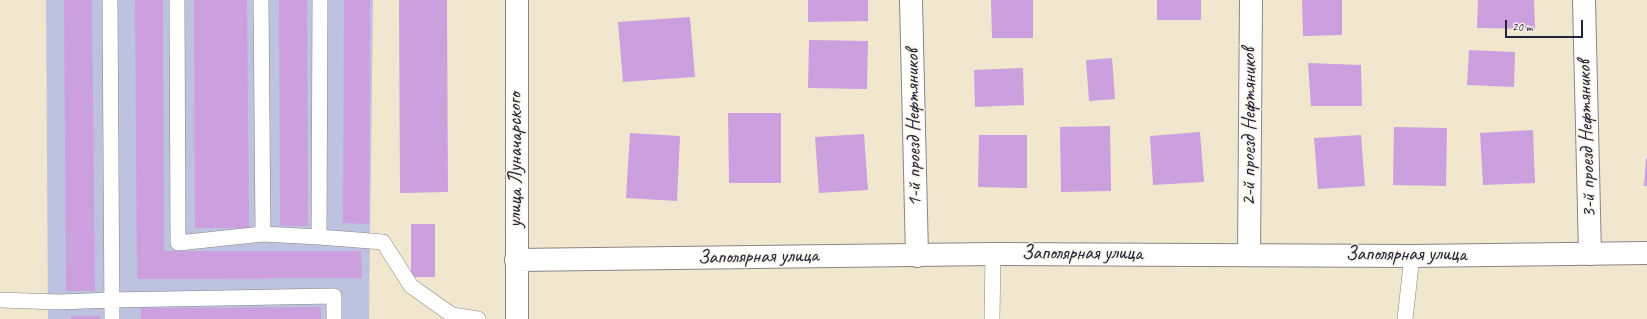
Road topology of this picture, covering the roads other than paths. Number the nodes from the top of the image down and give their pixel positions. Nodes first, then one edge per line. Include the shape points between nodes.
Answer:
1 (110, 0) edge
2 (177, 0) edge
3 (261, 0) edge
4 (320, 0) edge
5 (516, 0) edge
6 (911, 0) edge
7 (1251, 0) edge
8 (1584, 0) edge
9 (263, 234) junction
10 (319, 237) junction
11 (1647, 253) edge
12 (993, 254) junction
13 (1249, 254) junction
14 (1590, 254) junction
15 (917, 256) junction
16 (1412, 256) junction
17 (516, 260) junction
18 (0, 300) edge
19 (111, 300) junction
20 (112, 319) edge
21 (334, 319) edge
22 (478, 319) edge
23 (517, 319) edge
24 (992, 319) edge
25 (1405, 319) edge

1 - 19 lane
2 - 9 lane via 178,243
3 - 9 lane
4 - 10 lane
5 - 17 street, улица Луначарского
6 - 15 street, 1-й проезд Нефтяников
7 - 13 street, 2-й проезд Нефтяников
8 - 14 street, 3-й проезд Нефтяников
9 - 10 lane
10 - 22 lane via 383,242 411,286 452,316
11 - 14 street, Заполярная улица
12 - 13 street, Заполярная улица
12 - 15 street, Заполярная улица
12 - 24 lane
13 - 16 street, Заполярная улица
14 - 16 street, Заполярная улица
15 - 17 street, Заполярная улица
16 - 25 lane
17 - 23 street, улица Луначарского
18 - 19 lane
19 - 20 lane
19 - 21 lane via 334,296

